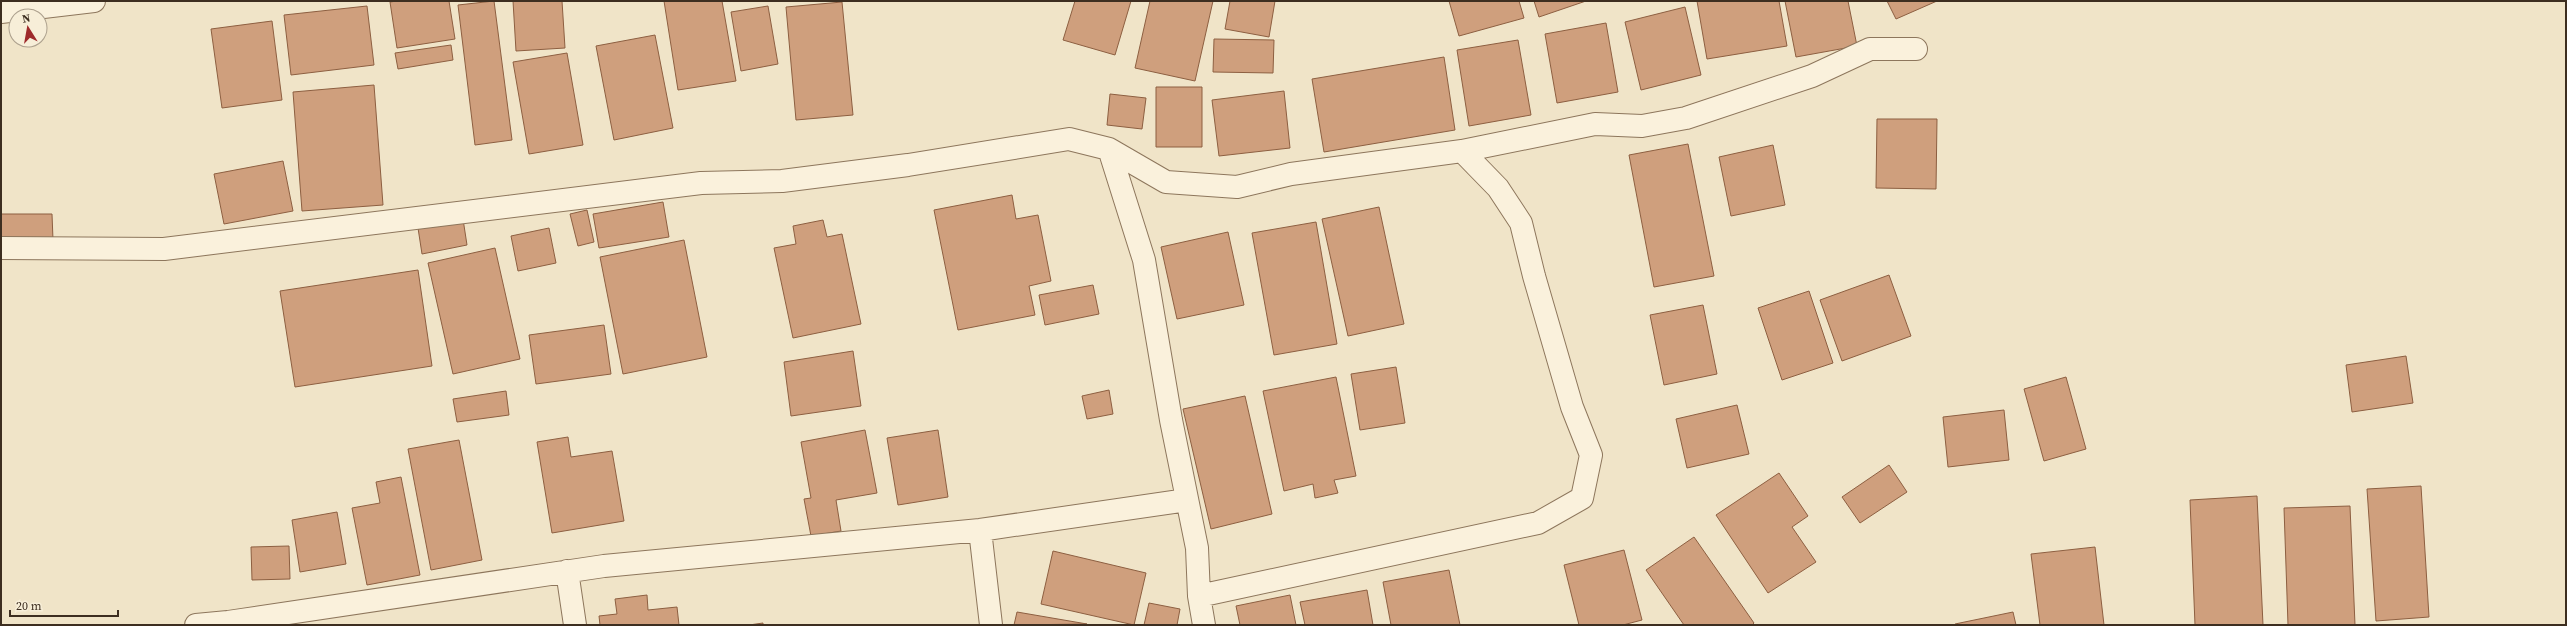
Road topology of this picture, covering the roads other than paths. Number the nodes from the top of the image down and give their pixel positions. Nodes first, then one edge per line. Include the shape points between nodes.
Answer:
1 (94, 1) edge
2 (1, 12) edge
3 (1916, 49) dead end
4 (1109, 149) junction
5 (1462, 151) junction
6 (1, 248) edge
7 (1187, 500) junction
8 (980, 530) junction
9 (567, 571) junction
10 (1199, 596) junction
11 (196, 625) edge
12 (574, 625) edge
13 (990, 625) edge
14 (1204, 625) edge

1 - 2 street
3 - 5 street via 1870,49 1812,76 1686,118 1642,126 1595,124
4 - 5 street via 1166,182 1237,187 1291,174
4 - 6 street via 1069,139 908,165 790,180 701,184 164,249
4 - 7 street via 1144,260
5 - 10 street via 1498,188 1521,223 1572,407 1591,455 1582,498 1538,523
7 - 8 street
7 - 10 street via 1197,548
8 - 9 street
8 - 13 street
9 - 11 street
9 - 12 street
10 - 14 street

